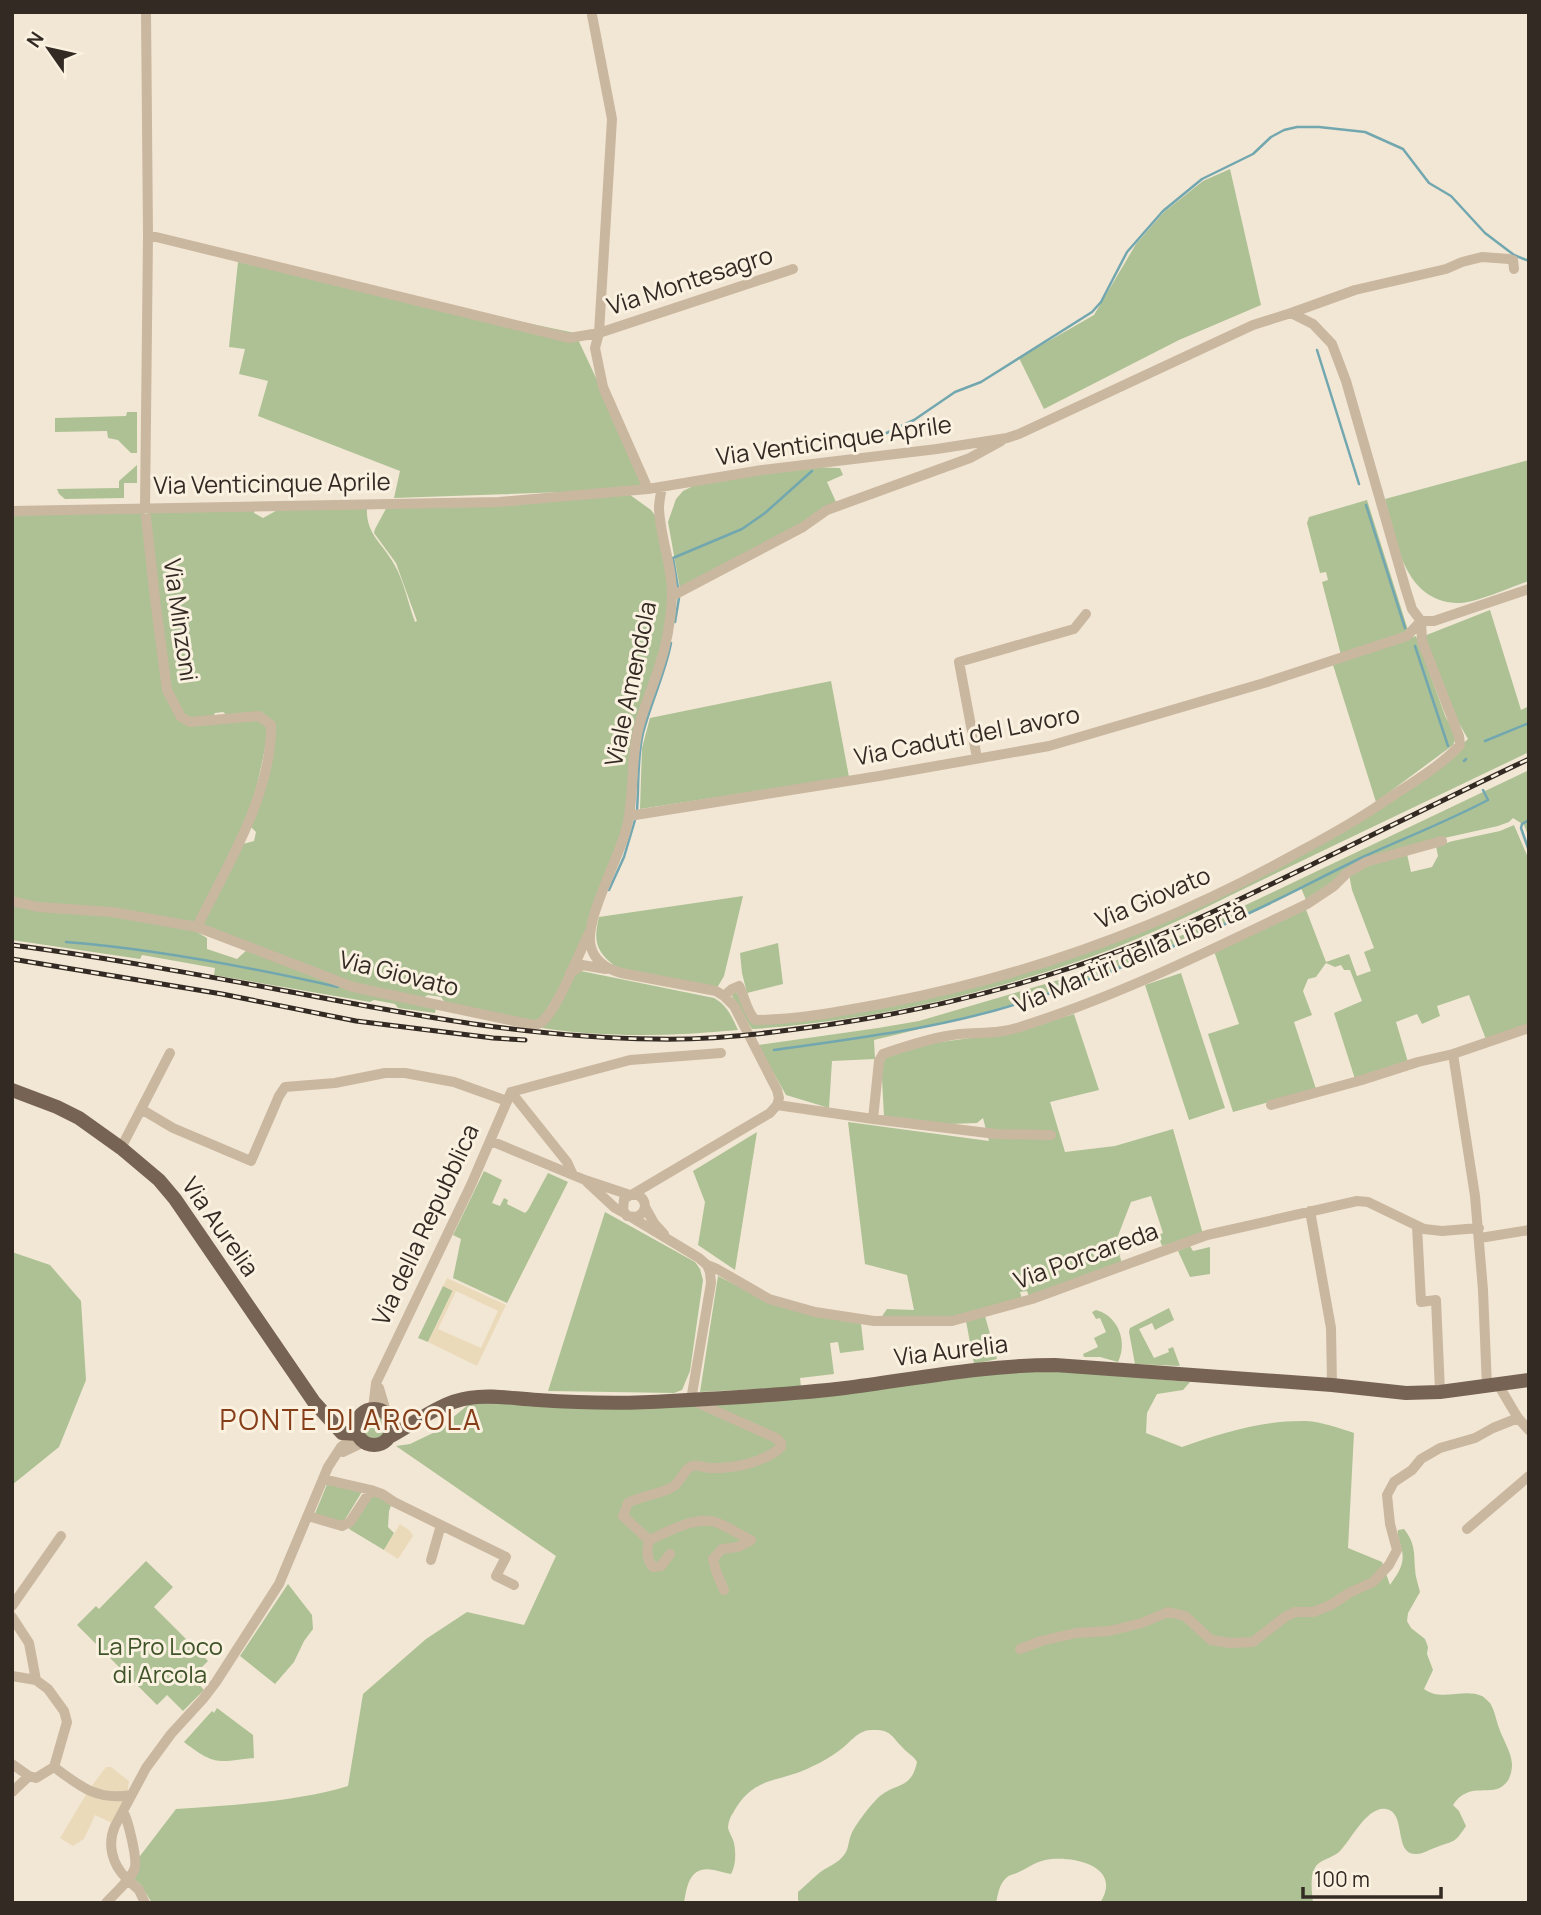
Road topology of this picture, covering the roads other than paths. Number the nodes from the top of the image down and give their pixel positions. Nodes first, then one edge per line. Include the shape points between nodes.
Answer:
1 (146, 12) edge
2 (592, 15) dead end
3 (148, 235) junction
4 (793, 269) dead end
5 (1514, 269) dead end
6 (1291, 313) junction
7 (599, 334) junction
8 (1007, 438) junction
9 (662, 486) junction
10 (648, 489) junction
11 (145, 508) junction
12 (12, 511) edge
13 (1529, 589) edge
14 (678, 593) junction
15 (1086, 614) dead end
16 (1420, 621) junction
17 (977, 758) junction
18 (634, 815) junction
19 (1441, 841) dead end
20 (12, 901) edge
21 (197, 927) junction
22 (591, 927) junction
23 (606, 969) junction
24 (570, 973) junction
25 (724, 996) junction
26 (1529, 1028) edge
27 (170, 1053) dead end
28 (721, 1053) dead end
29 (1453, 1054) junction
30 (12, 1090) edge
31 (509, 1096) junction
32 (777, 1105) junction
33 (1271, 1105) dead end
34 (141, 1110) junction
35 (873, 1119) junction
36 (1051, 1135) dead end
37 (491, 1141) junction
38 (121, 1147) junction
39 (573, 1175) junction
40 (660, 1179) junction
41 (585, 1180) junction
42 (632, 1194) junction
43 (645, 1204) junction
44 (1310, 1211) junction
45 (628, 1215) junction
46 (1417, 1226) junction
47 (1529, 1230) edge
48 (1479, 1233) junction
49 (674, 1243) junction
50 (707, 1265) junction
51 (1529, 1380) edge
52 (1332, 1385) junction
53 (1493, 1386) junction
54 (1440, 1392) junction
55 (691, 1400) junction
56 (383, 1415) junction
57 (421, 1418) junction
58 (1518, 1418) junction
59 (328, 1419) junction
60 (1529, 1430) edge
61 (340, 1432) junction
62 (359, 1433) junction
63 (389, 1437) junction
64 (334, 1457) junction
65 (1529, 1476) edge
66 (323, 1479) junction
67 (370, 1490) junction
68 (308, 1516) junction
69 (441, 1525) junction
70 (1467, 1529) dead end
71 (61, 1536) dead end
72 (649, 1540) junction
73 (670, 1554) dead end
74 (431, 1560) dead end
75 (514, 1585) dead end
76 (724, 1590) dead end
77 (12, 1606) edge
78 (12, 1617) edge
79 (1020, 1649) dead end
80 (12, 1676) edge
81 (36, 1680) junction
82 (12, 1765) edge
83 (54, 1768) junction
84 (29, 1776) junction
85 (12, 1792) edge
86 (131, 1795) junction
87 (123, 1811) junction
88 (106, 1903) edge
89 (145, 1903) edge

1 - 3 street
2 - 7 street via 612,119
3 - 7 street via 569,338
3 - 11 street
4 - 7 street, Via Montesagro
5 - 6 street, Via Venticinque Aprile via 1513,260 1482,257 1354,290
6 - 8 street, Via Venticinque Aprile via 1253,325
6 - 16 street via 1312,324 1332,344 1412,609
7 - 10 street, Via Montesagro via 595,348 603,387
8 - 9 street, Via Venticinque Aprile
8 - 14 street via 970,458 827,510
9 - 10 street, Via Venticinque Aprile
9 - 14 street, Viale Amendola via 659,507
10 - 11 street, Via Venticinque Aprile via 499,502
11 - 12 street, Via Venticinque Aprile
11 - 21 street, Via Minzoni via 167,690 181,717 190,722 259,716 271,725 271,746 252,818
13 - 16 street via 1434,621
14 - 18 street, Viale Amendola via 634,749
15 - 17 street via 1074,629 959,662
16 - 17 street, Via Caduti del Lavoro via 1407,636 1264,683 1049,746
16 - 25 street, Via Giovato via 1422,641 1460,745 1357,820 1245,881 1086,948 934,994 776,1020 755,1020 739,986
17 - 18 street, Via Caduti del Lavoro
18 - 22 street, Viale Amendola
19 - 35 street, Via Martiri della Libertà via 1366,863 1307,904 1082,1005 1013,1030 959,1034 883,1054
20 - 21 street
21 - 24 street, Via Giovato via 353,987 522,1024 543,1021
22 - 23 street, Viale Amendola via 589,944
22 - 24 street, Via Giovato
23 - 24 street via 582,965
23 - 25 street
25 - 32 street via 734,1006 778,1090
26 - 29 street
27 - 34 street
28 - 31 street via 630,1060
29 - 33 street
29 - 48 street
30 - 38 main road, Via Aurelia via 68,1112
31 - 34 street via 405,1073 289,1087 282,1090 251,1161
31 - 37 street, Via della Repubblica
31 - 39 street via 567,1162
32 - 35 street
32 - 40 street
34 - 38 street
35 - 36 street via 996,1134
37 - 39 street
37 - 56 street, Via della Repubblica via 379,1376
38 - 59 main road, Via Aurelia via 168,1190
39 - 41 street
40 - 42 street
40 - 43 street
41 - 42 street
41 - 45 street
42 - 43 street
42 - 45 street via 622,1203
43 - 45 street via 640,1215
43 - 49 street via 654,1223
44 - 46 street, Via Porcareda via 1368,1202
44 - 50 street, Via Porcareda via 1207,1235 1032,1299 952,1321 874,1321 815,1312 769,1299
44 - 52 street via 1331,1328
45 - 49 street
46 - 48 street, Via Porcareda
46 - 54 street via 1421,1302 1436,1300
47 - 48 street, Via Porcareda
48 - 53 street
49 - 50 street, Via Porcareda
50 - 55 street via 711,1283
51 - 53 main road, Via Aurelia
52 - 54 main road, Via Aurelia
52 - 55 main road, Via Aurelia via 1017,1365 843,1388
53 - 54 main road, Via Aurelia
53 - 58 street
55 - 57 main road, Via Aurelia via 606,1403 492,1396 467,1398
55 - 72 street via 776,1438 781,1447 766,1458 747,1463 695,1465 673,1487 628,1503 623,1516
56 - 57 main road
56 - 62 main road via 362,1414
56 - 63 main road via 392,1428
57 - 63 main road, Via Aurelia
58 - 60 street
58 - 79 street via 1440,1448 1394,1482 1387,1495 1397,1550 1373,1582 1322,1609 1295,1612 1253,1642 1211,1640 1185,1616 1168,1612 1142,1623
59 - 61 main road, Via Aurelia
59 - 62 main road
61 - 62 main road
61 - 64 street
62 - 63 main road via 377,1445
62 - 64 street
64 - 66 street
65 - 70 street
66 - 67 street
66 - 68 street
67 - 68 street via 347,1525
67 - 69 street
68 - 86 street via 279,1584 216,1682 161,1746
69 - 74 street
69 - 75 street via 506,1557 496,1576
71 - 77 street
72 - 73 street via 653,1567 661,1566
72 - 76 street via 703,1520 751,1540 722,1549 713,1559
78 - 81 street via 29,1643
80 - 81 street
81 - 83 street via 59,1702 68,1722
82 - 84 street
83 - 84 street
83 - 86 street via 88,1792
84 - 85 street
86 - 87 street
87 - 88 street via 136,1866
87 - 89 street via 112,1834 112,1852 118,1870 139,1890

